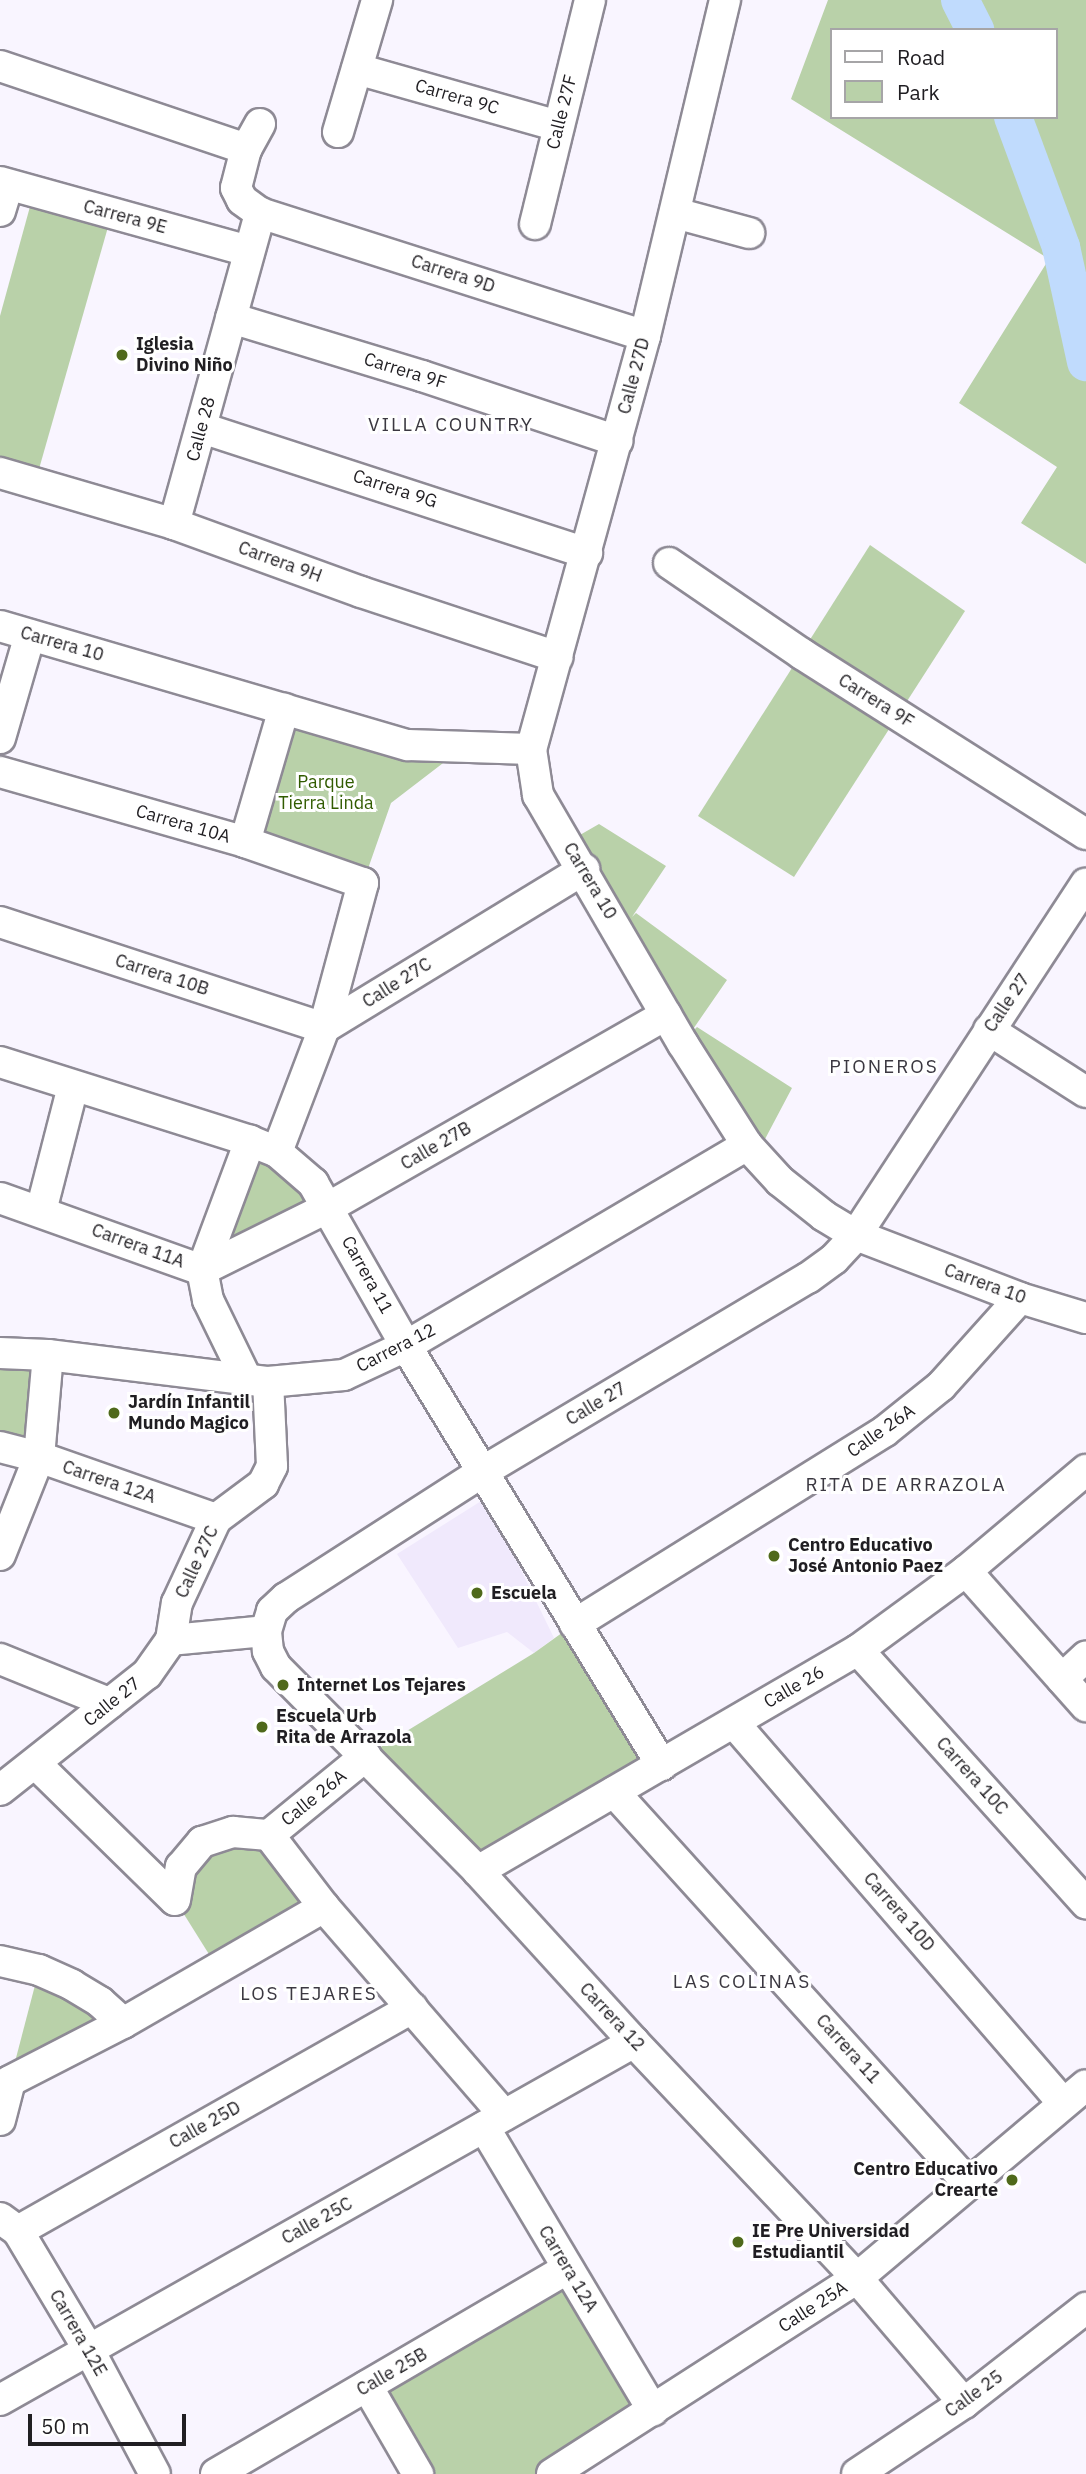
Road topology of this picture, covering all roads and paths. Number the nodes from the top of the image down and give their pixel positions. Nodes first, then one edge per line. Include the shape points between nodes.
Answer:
1 (377, 0) edge
2 (590, 0) edge
3 (725, 0) edge
4 (0, 66) edge
5 (357, 69) junction
6 (558, 126) junction
7 (338, 132) dead end
8 (3, 193) edge
9 (260, 213) junction
10 (675, 213) junction
11 (535, 224) dead end
12 (749, 233) dead end
13 (249, 251) junction
14 (231, 318) junction
15 (645, 336) junction
16 (202, 428) junction
17 (617, 441) junction
18 (0, 473) edge
19 (174, 524) junction
20 (587, 553) junction
21 (669, 563) dead end
22 (0, 626) edge
23 (30, 635) junction
24 (558, 657) junction
25 (284, 709) junction
26 (0, 738) edge
27 (531, 749) junction
28 (0, 772) edge
29 (1086, 834) edge
30 (245, 842) junction
31 (584, 869) junction
32 (1086, 884) edge
33 (0, 922) edge
34 (666, 1015) junction
35 (324, 1028) junction
36 (989, 1030) junction
37 (0, 1062) edge
38 (74, 1086) junction
39 (1086, 1093) edge
40 (747, 1145) junction
41 (264, 1146) junction
42 (1, 1200) edge
43 (329, 1207) junction
44 (41, 1211) junction
45 (856, 1235) junction
46 (202, 1269) junction
47 (1020, 1298) junction
48 (1086, 1318) edge
49 (406, 1346) junction
50 (0, 1353) edge
51 (48, 1355) junction
52 (258, 1382) junction
53 (0, 1447) edge
54 (39, 1457) junction
55 (1086, 1470) edge
56 (482, 1472) junction
57 (216, 1519) junction
58 (0, 1555) edge
59 (966, 1571) junction
60 (575, 1624) junction
61 (265, 1631) junction
62 (171, 1640) junction
63 (858, 1650) junction
64 (1086, 1657) edge
65 (0, 1660) edge
66 (1062, 1679) junction
67 (109, 1703) junction
68 (1086, 1706) edge
69 (734, 1723) junction
70 (366, 1756) junction
71 (36, 1764) junction
72 (662, 1765) junction
73 (0, 1790) edge
74 (614, 1792) junction
75 (269, 1835) junction
76 (478, 1871) junction
77 (1086, 1903) edge
78 (324, 1907) junction
79 (0, 1961) edge
80 (412, 2008) junction
81 (123, 2023) junction
82 (634, 2042) junction
83 (5, 2080) edge
84 (1075, 2094) edge
85 (0, 2120) edge
86 (494, 2121) junction
87 (968, 2183) junction
88 (9, 2224) edge
89 (567, 2269) junction
90 (857, 2278) junction
91 (1086, 2308) edge
92 (89, 2350) junction
93 (367, 2386) junction
94 (0, 2400) edge
95 (964, 2403) junction
96 (653, 2411) junction
97 (155, 2474) edge
98 (216, 2474) edge
99 (418, 2474) edge
100 (552, 2474) edge
101 (857, 2474) edge

1 - 5 street
2 - 6 street, Calle 27F
3 - 10 street, Calle 27D
4 - 9 street via 253,136 236,188 242,200
5 - 6 street, Carrera 9C
5 - 7 street
6 - 11 street, Calle 27F
8 - 13 street, Carrera 9E
9 - 13 street, Calle 28
9 - 15 street, Carrera 9D
10 - 12 street
10 - 15 street, Calle 27D
13 - 14 street, Calle 28
14 - 16 street, Calle 28
14 - 17 street, Carrera 9F
15 - 17 street, Calle 27D
16 - 19 street, Calle 28
16 - 20 street, Carrera 9G
17 - 20 street, Calle 27D
18 - 19 street, Carrera 9H
19 - 24 street, Carrera 9H
20 - 24 street, Calle 27D
21 - 29 street, Carrera 9F via 802,654
22 - 23 street, Carrera 10
23 - 25 street, Carrera 10
23 - 26 street
24 - 27 street, Calle 27D
25 - 27 street, Carrera 10 via 408,745
25 - 30 street
27 - 31 street, Carrera 10 via 538,795
28 - 30 street, Carrera 10A
30 - 35 street, Carrera 10A via 363,883
31 - 34 street, Carrera 10
31 - 35 street, Calle 27C
32 - 36 street, Calle 27
33 - 35 street, Carrera 10B
34 - 40 street, Carrera 10
34 - 43 street, Calle 27B
35 - 41 street
36 - 39 street
36 - 45 street, Calle 27
37 - 38 street, Carrera 11
38 - 41 street, Carrera 11
38 - 44 street
40 - 45 street, Carrera 10 via 780,1181
40 - 49 street, Carrera 12
41 - 43 street, Carrera 11 via 313,1183
41 - 46 street
42 - 44 street, Carrera 11A
43 - 46 street, Calle 27B
43 - 49 street, Carrera 11
44 - 46 street, Carrera 11A
45 - 47 street, Carrera 10
45 - 56 street, Calle 27 via 808,1278
46 - 52 street, Carrera 11A via 208,1300
47 - 48 street, Carrera 10
47 - 60 street, Calle 26A via 941,1386 885,1431
49 - 52 street, Carrera 12 via 344,1375
49 - 56 street, Carrera 11
50 - 51 street, Carrera 12
51 - 52 street, Carrera 12
51 - 54 street
52 - 57 street, Calle 27C via 272,1465 263,1484
53 - 54 street, Carrera 12A
54 - 57 street, Carrera 12A
54 - 58 street
55 - 59 street, Calle 26
56 - 60 street, Carrera 11
56 - 61 street, Calle 27 via 286,1598 272,1611
57 - 62 street, Calle 27C via 177,1603
59 - 63 street, Calle 26
59 - 66 street
60 - 72 street, Carrera 11
61 - 62 street
61 - 70 street, Carrera 12 via 276,1667
62 - 67 street, Calle 27 via 147,1674
63 - 69 street, Calle 26
63 - 77 street, Carrera 10C
64 - 66 street
65 - 67 street
66 - 68 street
67 - 71 street, Calle 27
69 - 72 street, Calle 26
69 - 84 street, Carrera 10D
70 - 75 street, Calle 26A
70 - 76 street, Carrera 12
71 - 73 street, Calle 27
71 - 75 street, Calle 26A via 175,1900 181,1867 202,1842 233,1832
72 - 74 street, Calle 26
74 - 76 street, Calle 26
74 - 87 street, Carrera 11
75 - 78 street
76 - 82 street, Carrera 12
78 - 80 street
78 - 81 street
79 - 81 street via 39,1969 72,1985
80 - 86 street
80 - 88 street, Calle 25D
81 - 83 street
82 - 86 street, Calle 25C
82 - 90 street, Carrera 12
83 - 85 street
84 - 87 street, Calle 25A
86 - 89 street, Carrera 12A
86 - 92 street, Calle 25C
87 - 90 street, Calle 25A
88 - 92 street, Carrera 12E
89 - 93 street, Calle 25B
89 - 96 street, Carrera 12A
90 - 95 street, Carrera 12
90 - 96 street, Calle 25A
91 - 95 street, Calle 25
92 - 94 street, Calle 25C
92 - 97 street, Carrera 12E
93 - 98 street, Calle 25B
93 - 99 street
95 - 101 street, Calle 25
96 - 100 street, Calle 25A

